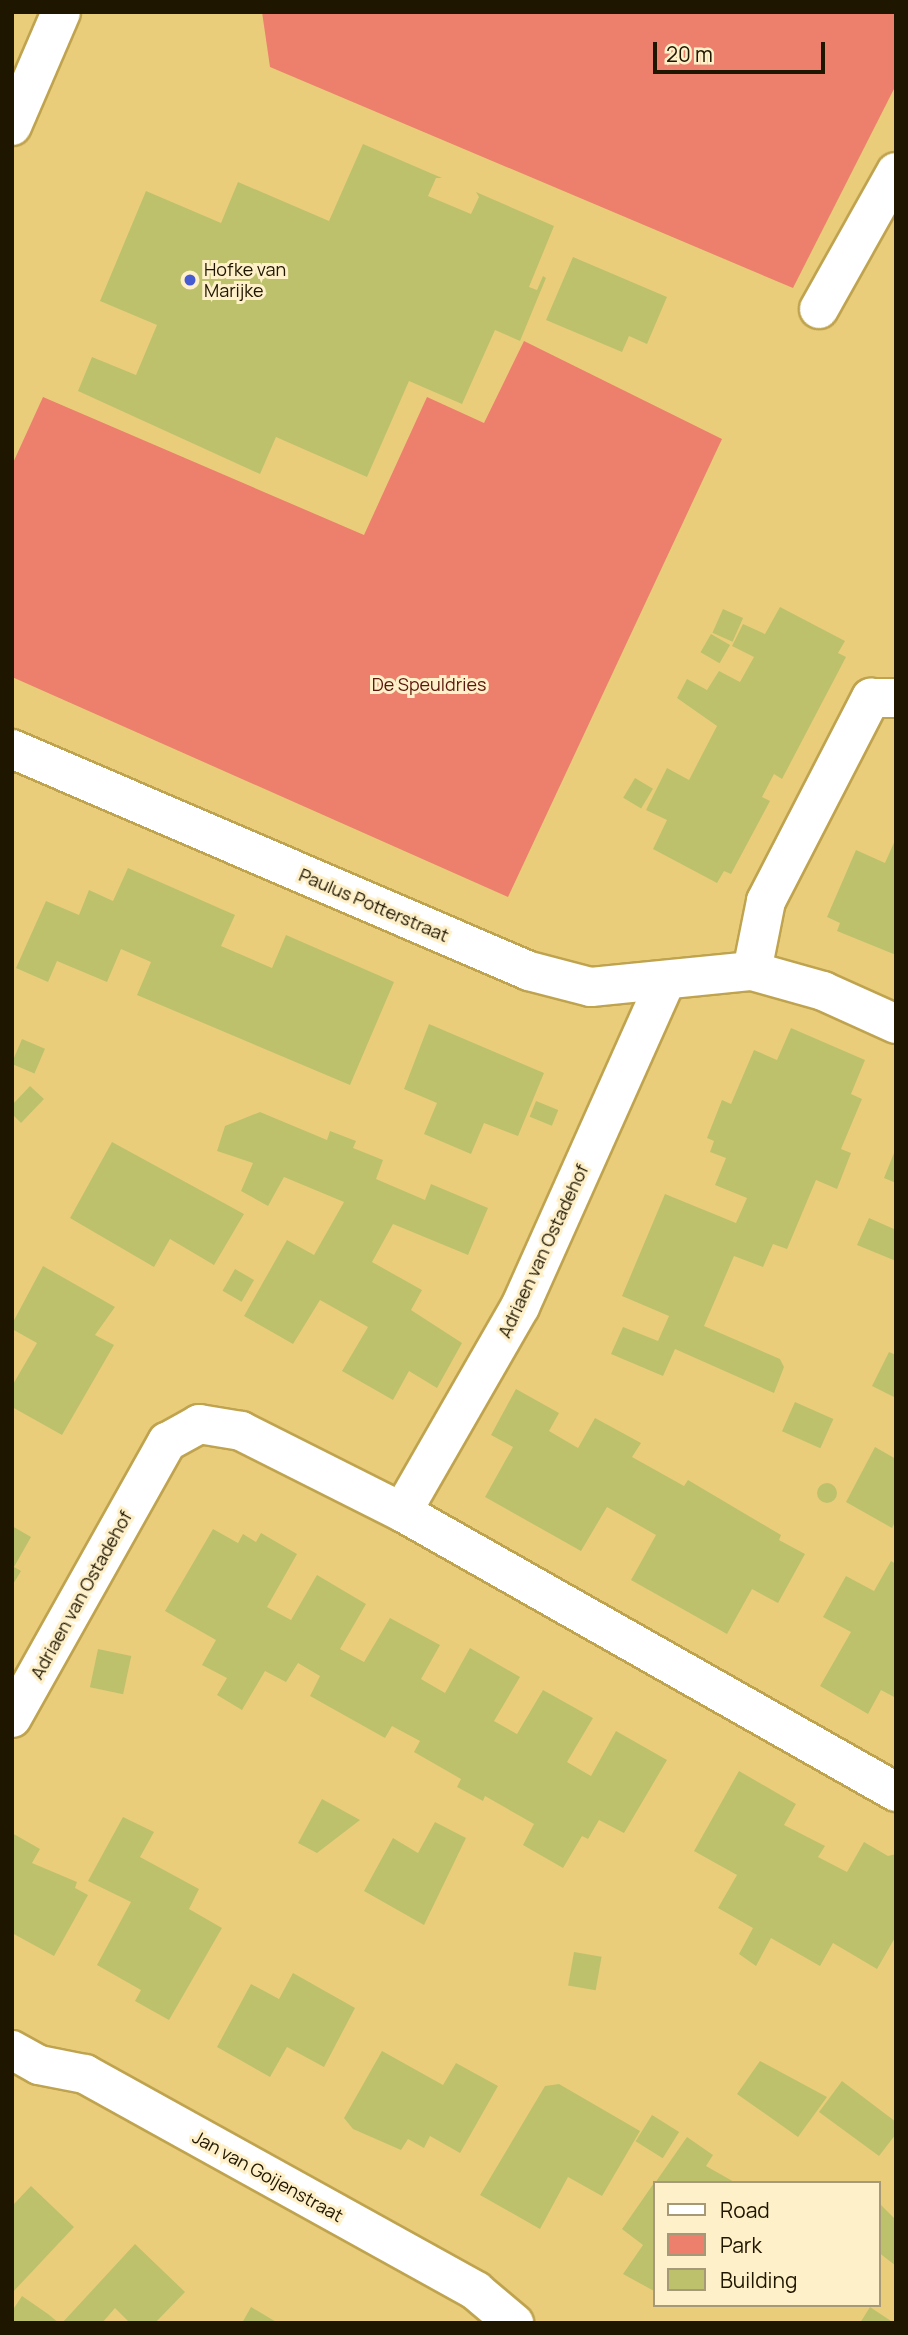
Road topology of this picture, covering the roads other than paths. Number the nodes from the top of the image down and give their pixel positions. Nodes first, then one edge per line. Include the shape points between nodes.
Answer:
1 (61, 12) edge
2 (12, 126) edge
3 (896, 172) edge
4 (819, 309) dead end
5 (896, 698) edge
6 (12, 749) edge
7 (752, 971) junction
8 (666, 980) junction
9 (896, 1024) edge
10 (402, 1512) junction
11 (12, 1718) edge
12 (896, 1792) edge
13 (12, 2050) edge
14 (514, 2323) edge

1 - 2 street
3 - 4 street
5 - 7 street via 872,698 766,901
6 - 8 street, Paulus Potterstraat via 529,971 591,987
7 - 8 street, Paulus Potterstraat
7 - 9 street, Paulus Potterstraat via 823,990
8 - 10 street, Adriaen van Ostadehof via 520,1307
10 - 11 street, Adriaen van Ostadehof via 241,1431 199,1424 167,1441
10 - 12 street, Adriaen van Ostadehof
13 - 14 street, Jan van Goijenstraat via 39,2065 85,2074 476,2291

